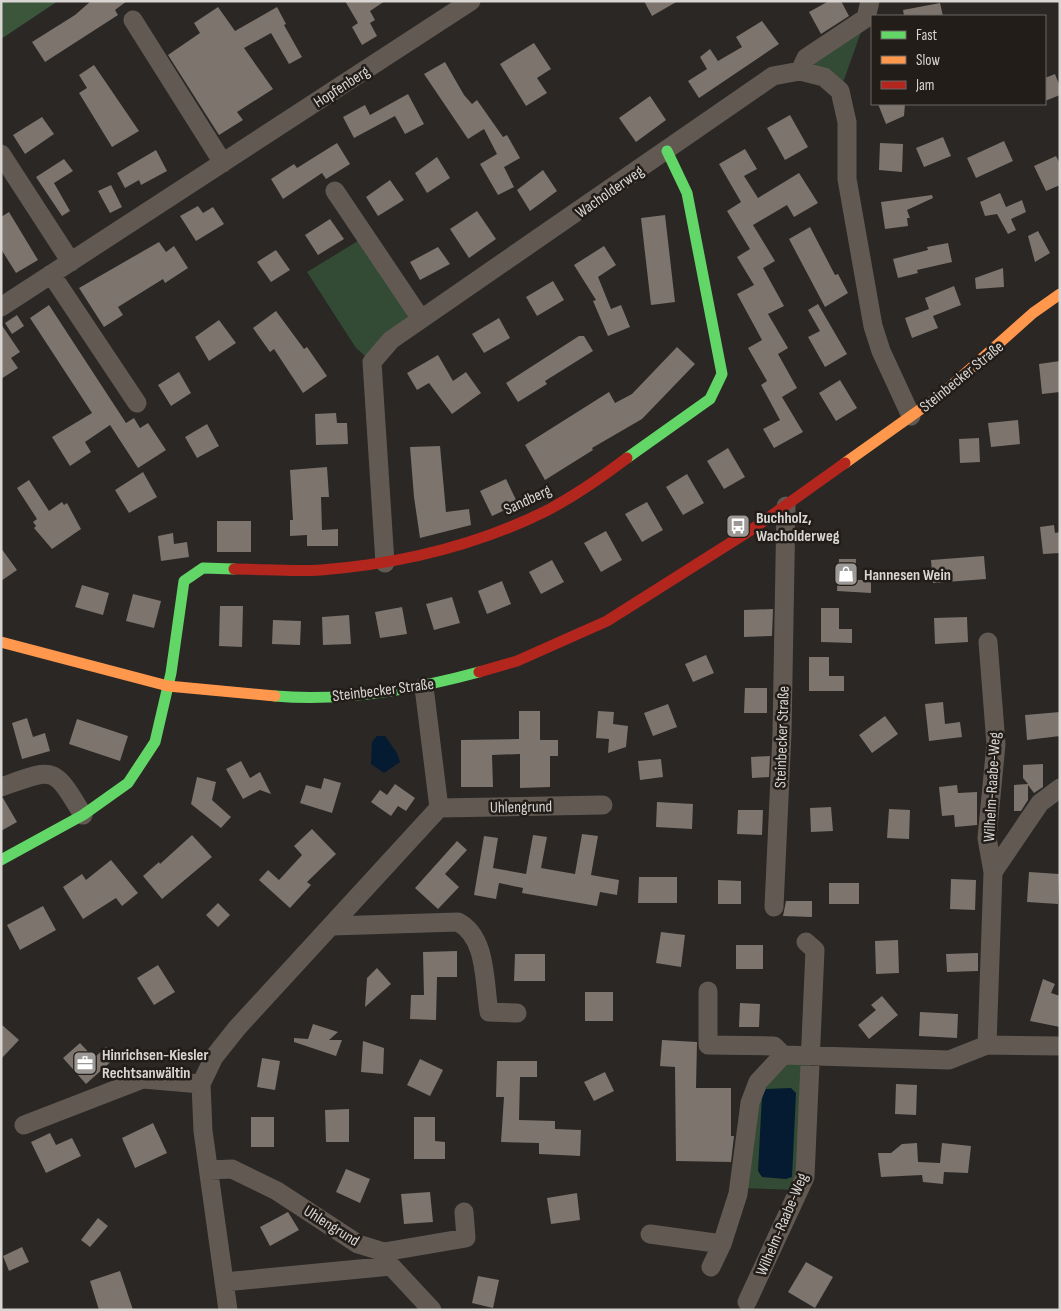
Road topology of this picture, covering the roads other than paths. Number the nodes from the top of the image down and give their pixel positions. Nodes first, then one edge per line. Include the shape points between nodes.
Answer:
1 (870, 1) edge
2 (461, 4) edge
3 (133, 20) dead end
4 (800, 71) junction
5 (667, 151) junction
6 (1, 154) edge
7 (223, 163) junction
8 (336, 190) dead end
9 (71, 262) junction
10 (51, 274) junction
11 (1060, 294) edge
12 (1, 307) edge
13 (422, 319) junction
14 (137, 403) dead end
15 (911, 416) junction
16 (786, 506) junction
17 (385, 563) junction
18 (1, 642) edge
19 (988, 642) dead end
20 (168, 686) junction
21 (424, 687) junction
22 (1, 787) edge
23 (1060, 788) edge
24 (603, 805) dead end
25 (439, 808) junction
26 (84, 815) junction
27 (1, 860) edge
28 (993, 872) junction
29 (774, 907) dead end
30 (332, 926) junction
31 (806, 942) dead end
32 (708, 992) dead end
33 (516, 1013) dead end
34 (987, 1045) junction
35 (1060, 1046) edge
36 (783, 1055) junction
37 (812, 1055) junction
38 (201, 1084) junction
39 (24, 1125) dead end
40 (209, 1170) junction
41 (464, 1212) dead end
42 (650, 1234) dead end
43 (722, 1244) junction
44 (711, 1267) dead end
45 (224, 1282) junction
46 (748, 1302) dead end
47 (228, 1310) edge
48 (432, 1310) edge

1 - 4 street via 866,18 806,58
2 - 7 street, Hopfenberg
3 - 7 street
4 - 5 street, Wacholderweg via 773,76
4 - 15 street, Wacholderweg via 824,77 840,91 847,122 847,179 873,326
5 - 13 street, Wacholderweg
5 - 17 street, Sandberg via 687,193 722,374 710,399 590,485 546,510 472,541
6 - 9 street
7 - 9 street, Hopfenberg
8 - 13 street
9 - 10 street, Hopfenberg
10 - 12 street, Hopfenberg
10 - 14 street
11 - 15 street, Steinbecker Straße
13 - 17 street, Wacholderweg via 391,340 372,362
15 - 16 street, Steinbecker Straße
16 - 21 street, Steinbecker Straße via 607,621 517,662
16 - 29 street, Steinbecker Straße via 782,733
17 - 20 street, Sandberg via 319,570 203,568 184,582
18 - 20 street, Steinbecker Straße
19 - 28 street, Wilhelm-Raabe-Weg via 996,744 986,838
20 - 21 street, Steinbecker Straße via 288,697 357,695
20 - 26 street, Sandberg via 154,742 128,782
21 - 25 street
22 - 26 street via 39,774 53,774 64,783
23 - 28 street, Wilhelm-Raabe-Weg via 1040,803
24 - 25 street, Uhlengrund
25 - 30 street
26 - 27 street, Sandberg
28 - 34 street, Wilhelm-Raabe-Weg
30 - 33 street via 458,922 467,927 479,947 489,1012
30 - 38 street via 237,1028 214,1056
31 - 37 street, Wilhelm-Raabe-Weg via 816,950
32 - 36 street via 708,1045 774,1046
34 - 35 street
34 - 37 street via 949,1060
36 - 37 street
36 - 43 street via 758,1082 750,1103 738,1194
37 - 46 street, Wilhelm-Raabe-Weg via 805,1177
38 - 39 street via 143,1079
38 - 40 street
40 - 41 street, Uhlengrund via 232,1169 277,1191 358,1244 384,1252 466,1238
40 - 45 street
42 - 43 street
43 - 44 street
45 - 47 street
45 - 48 street, Uhlengrund via 391,1266

